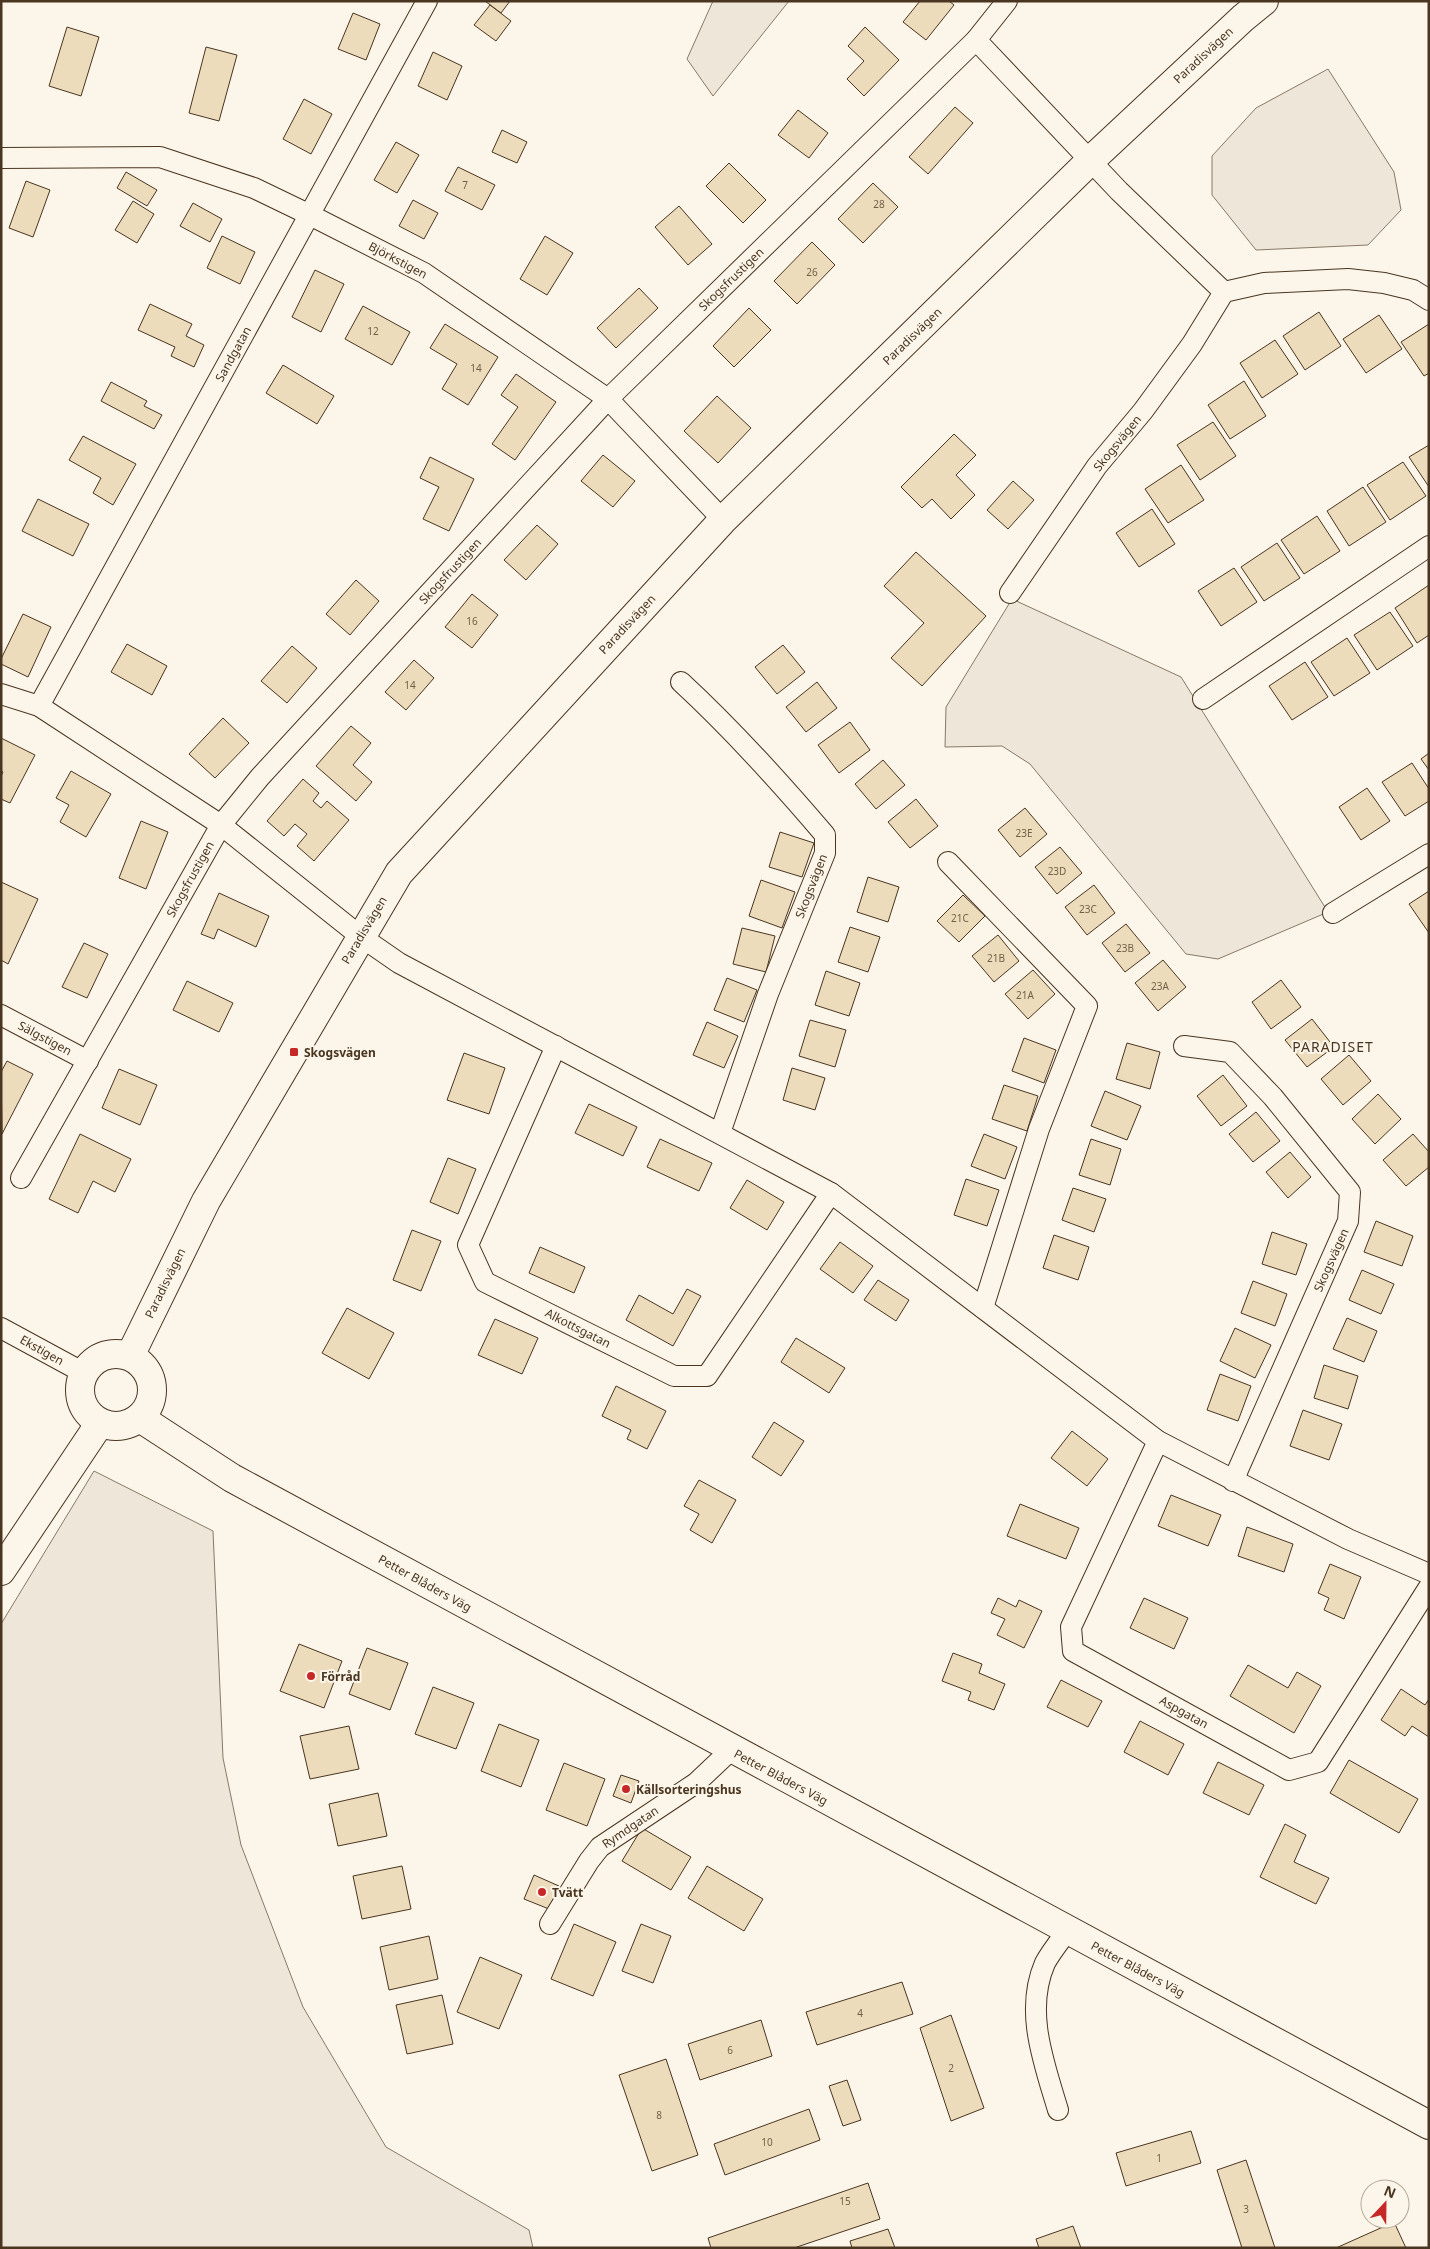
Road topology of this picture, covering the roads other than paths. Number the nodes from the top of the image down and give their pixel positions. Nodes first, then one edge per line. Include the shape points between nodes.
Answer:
1 (427, 1) edge
2 (1006, 1) edge
3 (1264, 1) edge
4 (976, 40) junction
5 (1, 158) edge
6 (1091, 160) junction
7 (310, 215) junction
8 (1224, 292) junction
9 (1429, 300) edge
10 (608, 399) junction
11 (723, 520) junction
12 (1429, 546) edge
13 (1010, 593) dead end
14 (682, 682) dead end
15 (1, 694) edge
16 (1203, 699) dead end
17 (39, 706) junction
18 (221, 825) junction
19 (1429, 854) edge
20 (948, 862) dead end
21 (1333, 913) dead end
22 (360, 936) junction
23 (1, 1015) edge
24 (556, 1046) junction
25 (1184, 1046) dead end
26 (88, 1061) junction
27 (720, 1133) junction
28 (21, 1178) dead end
29 (831, 1193) junction
30 (983, 1308) junction
31 (1, 1328) edge
32 (130, 1356) junction
33 (84, 1373) junction
34 (140, 1418) junction
35 (100, 1423) junction
36 (1158, 1441) junction
37 (1233, 1481) junction
38 (1, 1571) edge
39 (1429, 1574) edge
40 (1429, 1587) edge
41 (731, 1750) junction
42 (550, 1924) dead end
43 (1067, 1931) junction
44 (1058, 2110) dead end
45 (1429, 2125) edge

1 - 7 street, Sandgatan
2 - 4 street, Skogsfrustigen
3 - 6 street, Paradisvägen
4 - 6 street
4 - 10 street, Skogsfrustigen
5 - 7 street, Björkstigen via 160,157 254,188
6 - 8 street
6 - 11 street, Paradisvägen
7 - 10 street, Björkstigen via 424,273
7 - 17 street, Sandgatan
8 - 9 street via 1264,282 1348,279 1384,282 1413,290
8 - 13 street, Skogsvägen via 1192,344 1143,411 1097,466
10 - 11 street, Björkstigen
10 - 18 street, Skogsfrustigen via 260,777
11 - 22 street, Paradisvägen via 399,873
12 - 16 street
14 - 27 street, Skogsvägen via 764,764 825,835 825,853 768,994
15 - 17 street
17 - 18 street
18 - 22 street
18 - 26 street, Skogsfrustigen
19 - 21 street
20 - 30 street via 1087,1006 1039,1129
22 - 24 street via 399,963
22 - 32 street, Paradisvägen via 206,1201
23 - 26 street, Sälgstigen
24 - 27 street
24 - 29 street, Alkottsgatan via 468,1245 485,1282 674,1376 707,1376
25 - 37 street, Skogsvägen via 1230,1052 1273,1097 1350,1192 1348,1221
26 - 28 street, Skogsfrustigen
27 - 29 street
29 - 30 street
30 - 36 street
31 - 33 street, Ekstigen
32 - 33 street via 114,1354 98,1358
32 - 34 street via 148,1372 152,1384 148,1409
33 - 35 street via 80,1384 82,1401 90,1416
34 - 35 street via 120,1426
34 - 41 street, Petter Blåders Väg via 232,1478
35 - 38 street
36 - 37 street
36 - 40 street, Aspgatan via 1071,1627 1073,1651 1290,1770 1318,1762
37 - 39 street via 1348,1539
41 - 42 street, Rymdgatan via 696,1783 600,1847
41 - 43 street, Petter Blåders Väg
43 - 44 street via 1046,1962 1038,1982 1035,2017 1042,2057
43 - 45 street, Petter Blåders Väg

